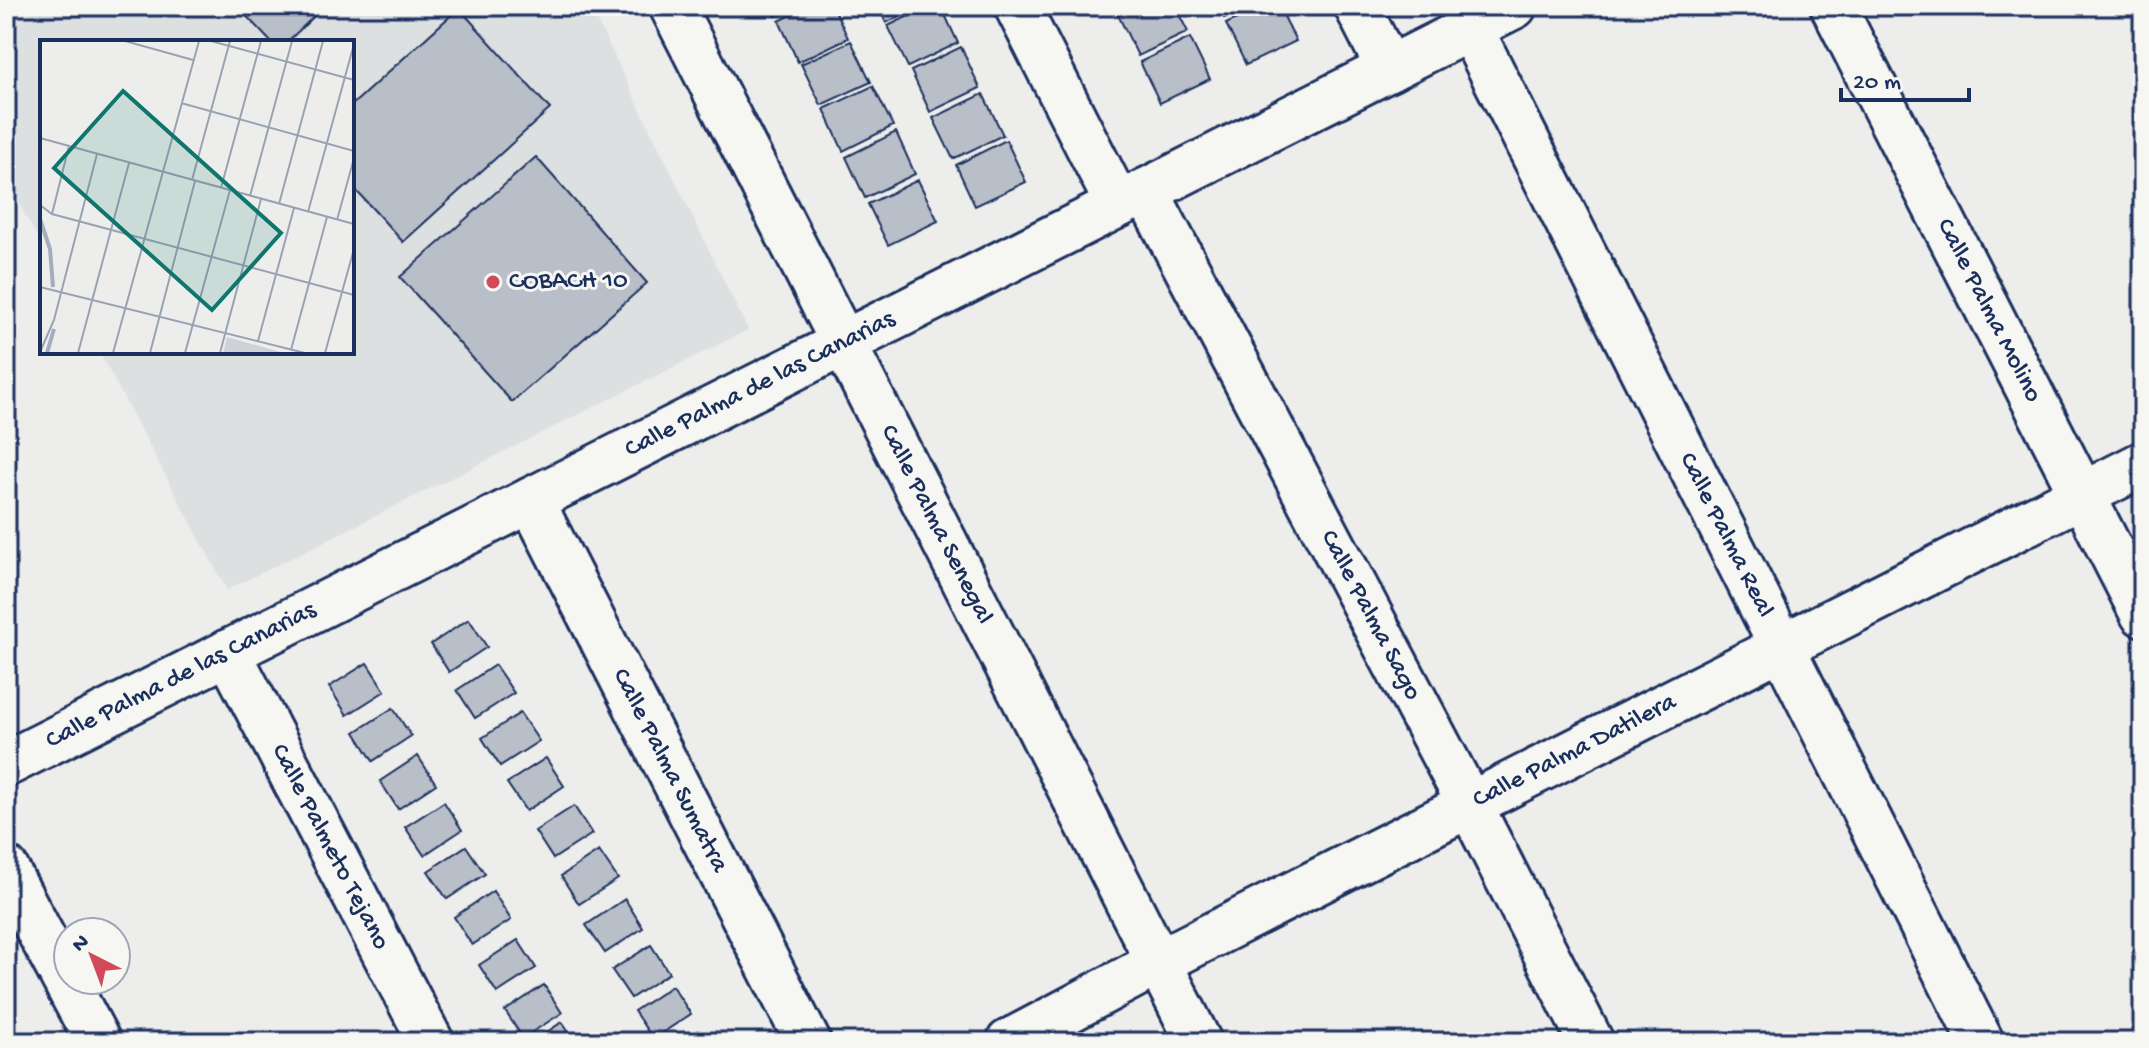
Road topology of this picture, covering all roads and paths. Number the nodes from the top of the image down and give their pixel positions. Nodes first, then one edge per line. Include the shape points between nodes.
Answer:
1 (672, 6) edge
2 (1017, 6) edge
3 (1357, 6) edge
4 (1514, 6) edge
5 (1833, 6) edge
6 (1470, 28) junction
7 (1389, 69) junction
8 (1132, 198) junction
9 (845, 342) junction
10 (2143, 464) edge
11 (2082, 494) junction
12 (531, 500) junction
13 (2143, 614) edge
14 (1782, 647) junction
15 (228, 652) junction
16 (6, 764) edge
17 (1470, 805) junction
18 (6, 869) edge
19 (1159, 962) junction
20 (98, 1042) edge
21 (431, 1042) edge
22 (808, 1042) edge
23 (1009, 1042) edge
24 (1199, 1042) edge
25 (1591, 1042) edge
26 (1981, 1042) edge

1 - 9 street, Calle Palma Senegal
2 - 8 street, Calle Palma Sago
3 - 7 street
4 - 6 street, Calle Palma de las Canarias
5 - 11 street, Calle Palma Molino
6 - 7 street, Calle Palma de las Canarias
6 - 14 street, Calle Palma Real
7 - 8 street, Calle Palma de las Canarias
8 - 9 street, Calle Palma de las Canarias
8 - 17 street, Calle Palma Sago
9 - 12 street, Calle Palma de las Canarias
9 - 19 street, Calle Palma Senegal
10 - 11 street, Calle Palma Datilera
11 - 13 street, Calle Palma Molino
11 - 14 street, Calle Palma Datilera
12 - 15 street, Calle Palma de las Canarias
12 - 22 street, Calle Palma Sumatra
14 - 17 street, Calle Palma Datilera
14 - 26 street, Calle Palma Real
15 - 16 street, Calle Palma de las Canarias
15 - 21 street, Calle Palmeto Tejano
17 - 19 street, Calle Palma Datilera
17 - 25 street, Calle Palma Sago
18 - 20 street
19 - 23 street, Calle Palma Datilera
19 - 24 street, Calle Palma Senegal

